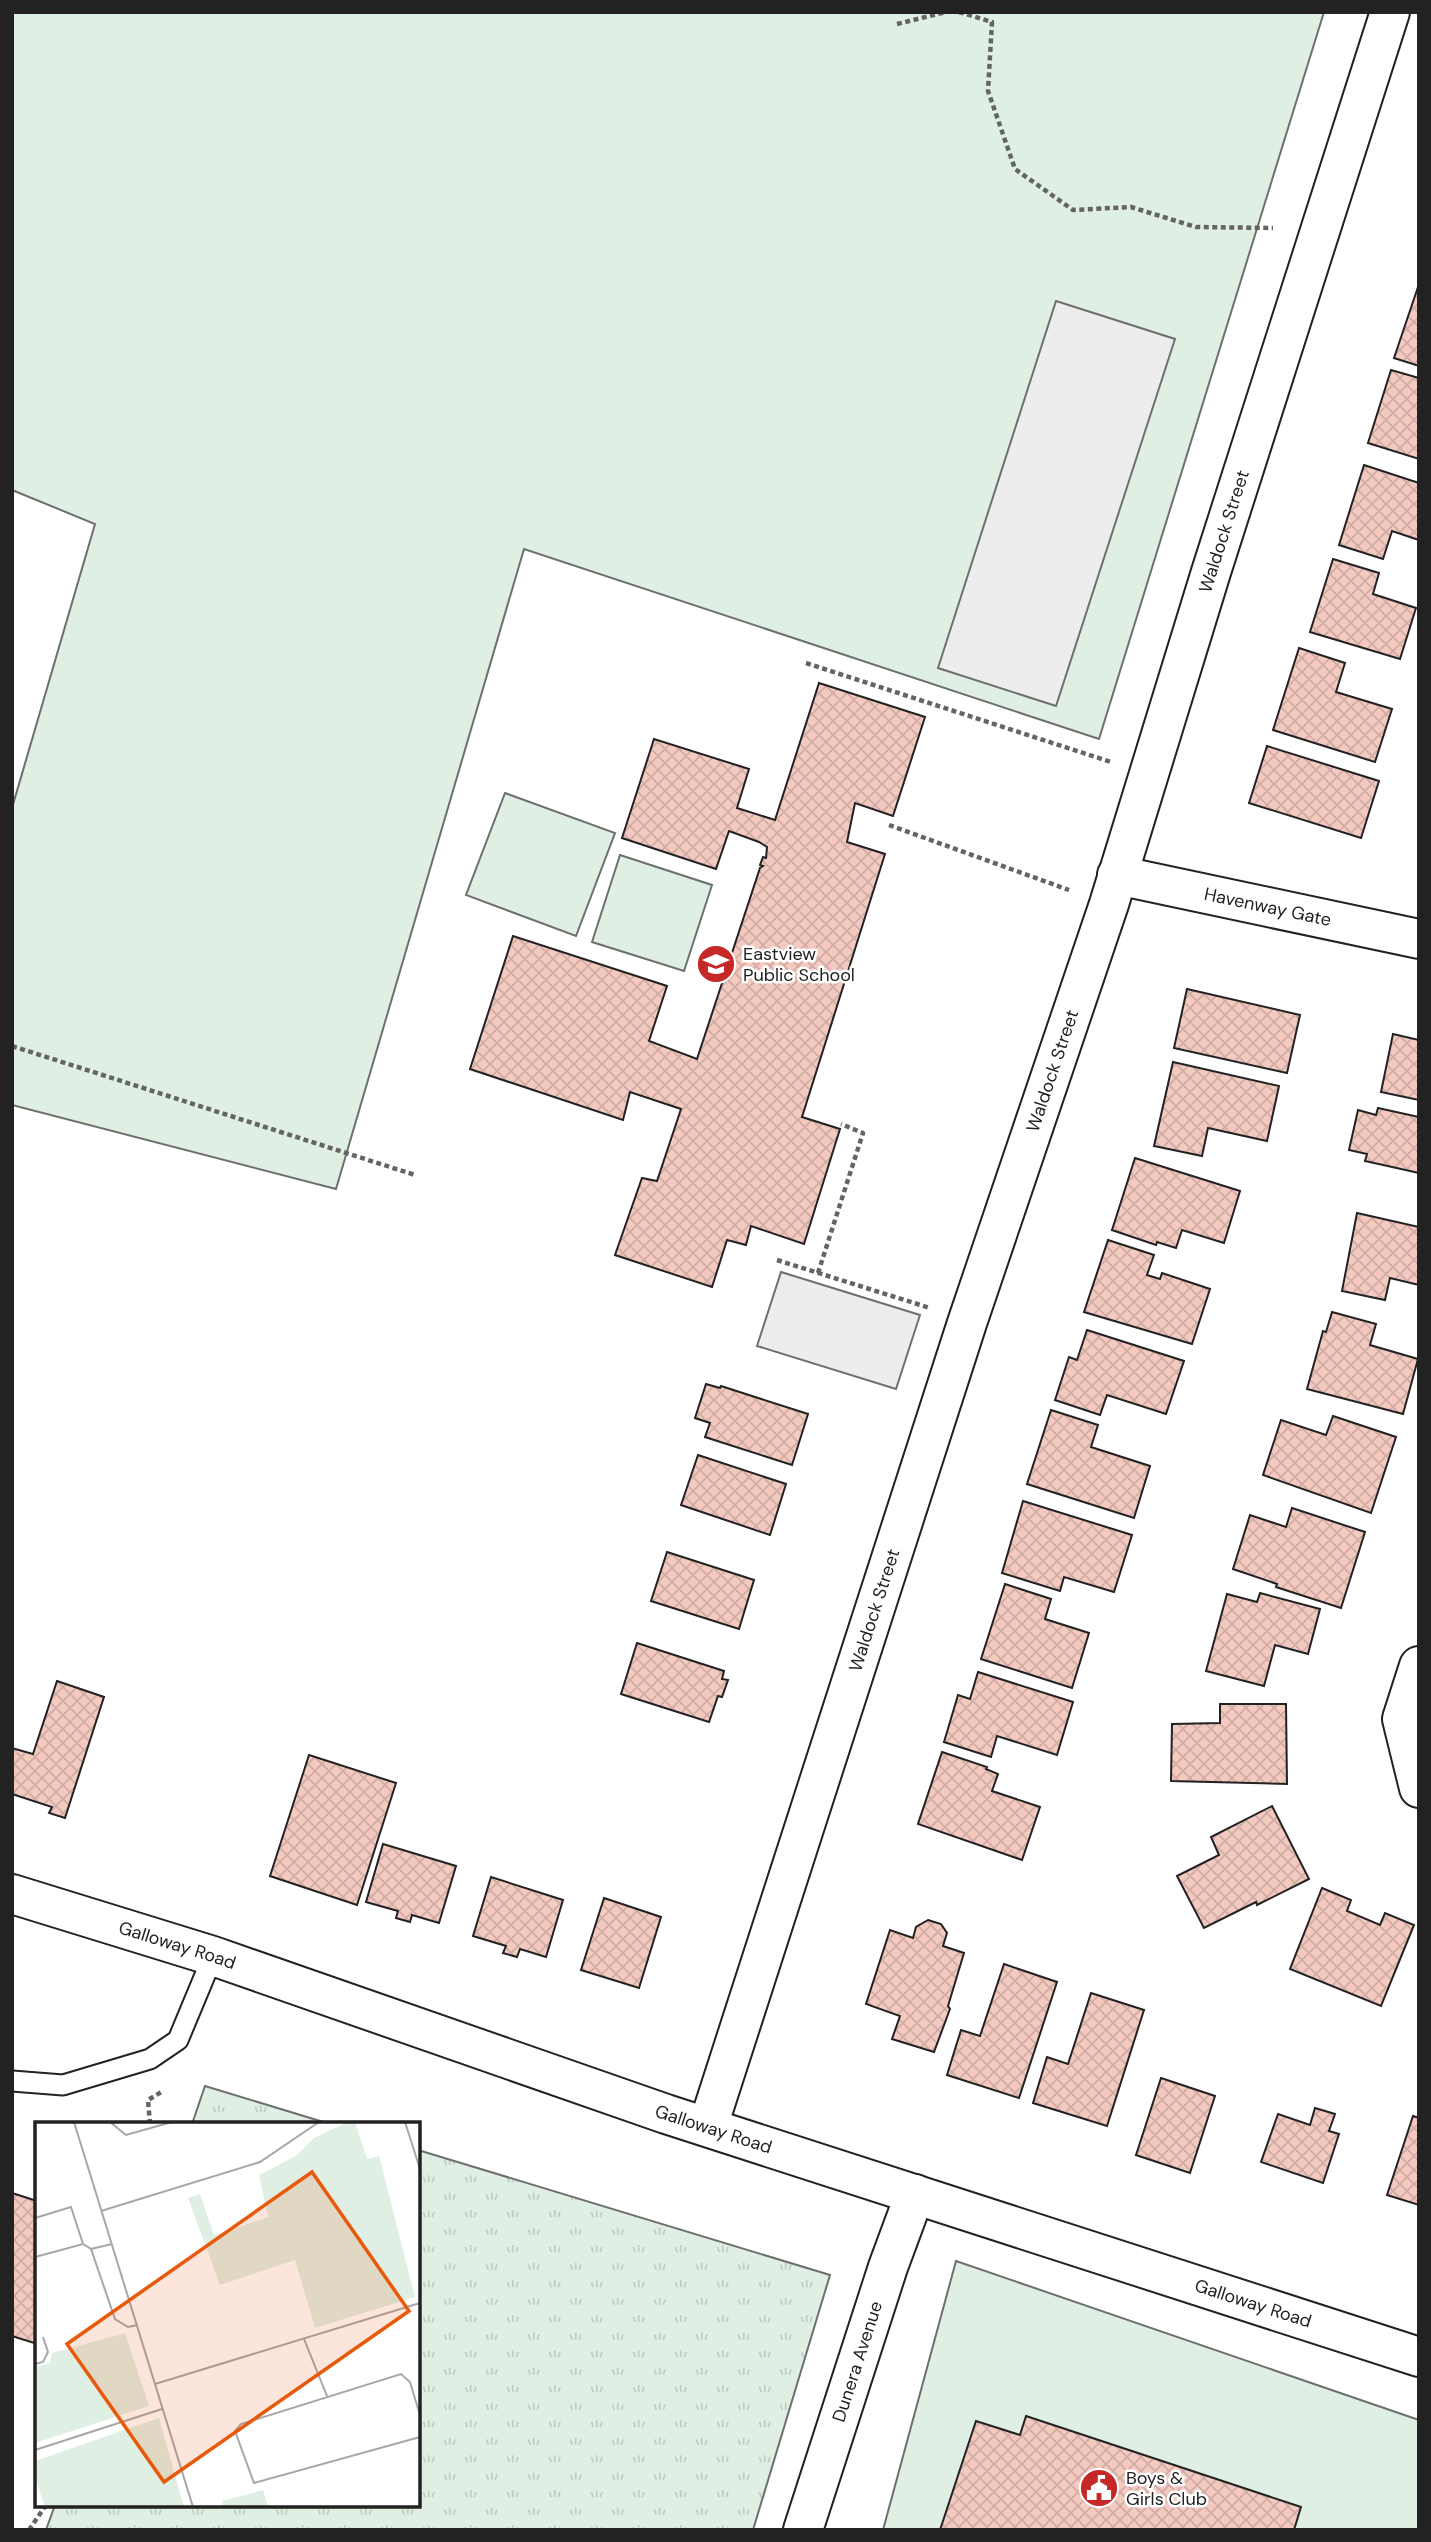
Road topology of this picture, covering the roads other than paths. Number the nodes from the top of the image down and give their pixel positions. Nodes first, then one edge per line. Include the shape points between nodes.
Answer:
1 (1390, 12) edge
2 (1113, 889) junction
3 (1419, 939) edge
4 (1419, 1665) edge
5 (1419, 1788) edge
6 (12, 1894) edge
7 (213, 1956) junction
8 (12, 2081) edge
9 (708, 2126) junction
10 (915, 2194) junction
11 (1419, 2357) edge
12 (803, 2530) edge

1 - 2 street, Waldock Street
2 - 3 street, Havenway Gate
2 - 9 street, Waldock Street via 967,1323
4 - 5 street via 1402,1719
6 - 7 street, Galloway Road
7 - 8 lane via 178,2040 150,2059 63,2085
7 - 9 street, Galloway Road
9 - 10 street, Galloway Road
10 - 11 street, Galloway Road
10 - 12 street, Dunera Avenue

